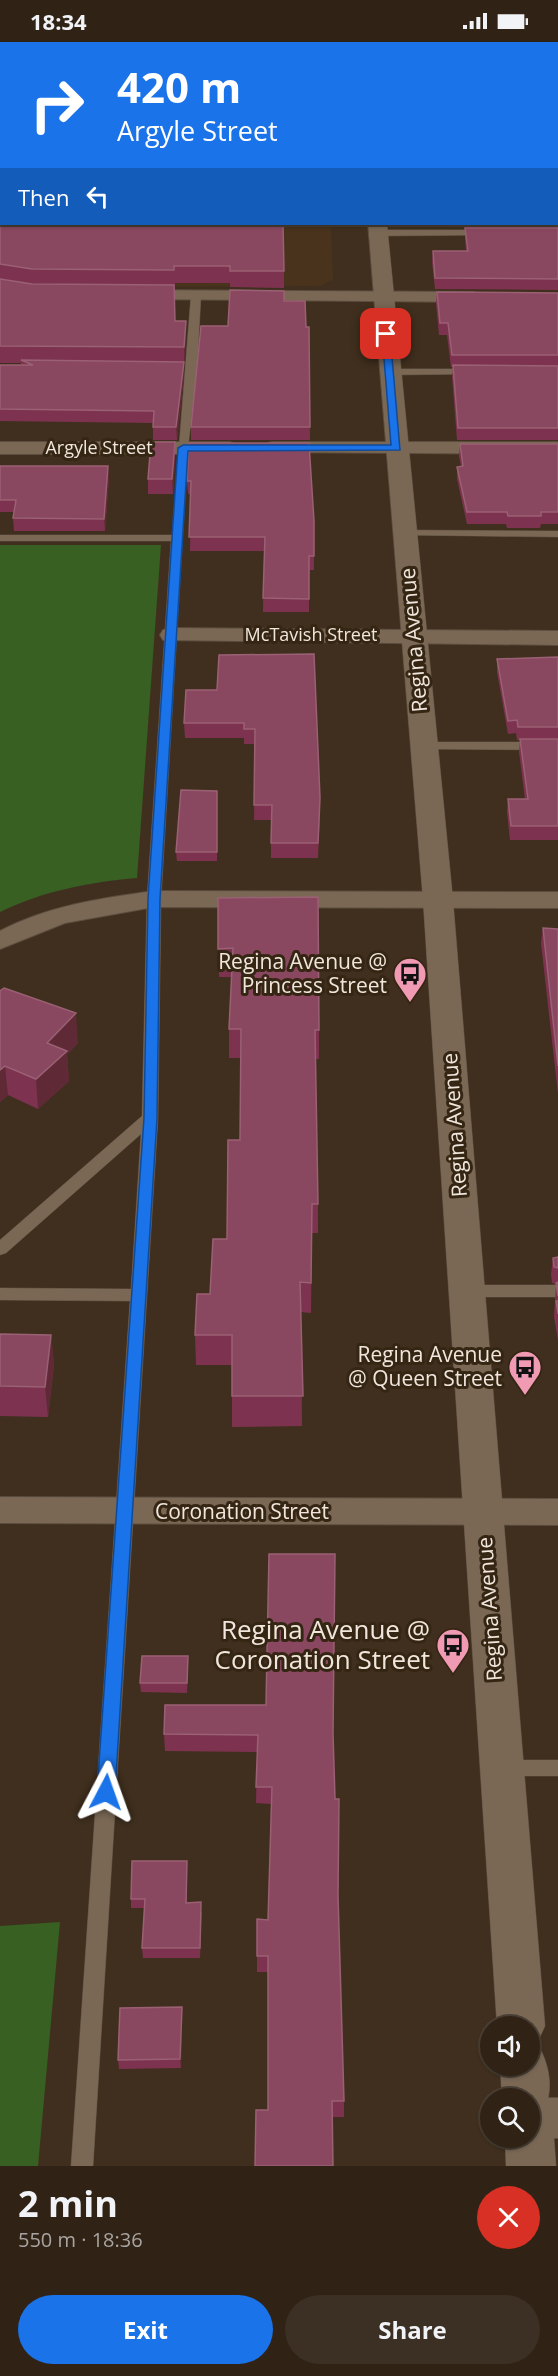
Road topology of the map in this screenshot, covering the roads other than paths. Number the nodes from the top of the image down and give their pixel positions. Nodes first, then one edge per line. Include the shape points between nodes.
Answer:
1 (377, 228) edge
2 (490, 233) edge
3 (115, 294) edge
4 (196, 295) junction
5 (382, 296) junction
6 (488, 297) edge
7 (181, 369) edge
8 (192, 369) junction
9 (389, 372) junction
10 (479, 372) edge
11 (0, 448) edge
12 (183, 448) junction
13 (396, 448) junction
14 (558, 448) edge
15 (404, 532) junction
16 (558, 534) edge
17 (0, 538) edge
18 (178, 538) junction
19 (171, 635) junction
20 (414, 636) junction
21 (558, 638) edge
22 (424, 746) junction
23 (558, 746) edge
24 (154, 899) junction
25 (438, 900) junction
26 (558, 900) edge
27 (0, 941) edge
28 (150, 1118) junction
29 (0, 1249) edge
30 (467, 1291) junction
31 (558, 1291) edge
32 (0, 1294) edge
33 (138, 1295) junction
34 (0, 1510) edge
35 (125, 1512) junction
36 (483, 1512) junction
37 (558, 1512) edge
38 (502, 1768) junction
39 (558, 1768) edge
40 (520, 2016) edge
41 (540, 2118) edge
42 (558, 2118) edge
43 (530, 2148) edge
44 (82, 2166) edge
45 (531, 2166) edge

1 - 2 lane
1 - 5 street, Regina Avenue
3 - 4 street
4 - 5 street
4 - 8 lane
5 - 6 street
5 - 9 street, Regina Avenue
7 - 8 lane
8 - 12 lane
9 - 10 lane
9 - 13 street, Regina Avenue
11 - 12 street, Argyle Street
12 - 13 street, Argyle Street
12 - 18 lane
13 - 14 street, Argyle Street
13 - 15 street, Regina Avenue
15 - 16 lane
15 - 20 street, Regina Avenue
17 - 18 lane
18 - 19 lane
19 - 20 street, McTavish Street
19 - 24 lane
20 - 21 street, McTavish Street
20 - 22 street, Regina Avenue
22 - 23 lane
22 - 25 street, Regina Avenue
24 - 25 street
24 - 27 street via 90,907 28,925
24 - 28 lane
25 - 26 street
25 - 30 street, Regina Avenue
28 - 29 lane
28 - 33 lane
30 - 31 lane
30 - 36 street, Regina Avenue
32 - 33 lane
33 - 35 lane
34 - 35 street, Coronation Street
35 - 36 street, Coronation Street
35 - 44 lane
36 - 37 street, Coronation Street
36 - 38 street, Regina Avenue
38 - 39 lane
38 - 40 street, Regina Avenue
41 - 42 street
43 - 45 street

